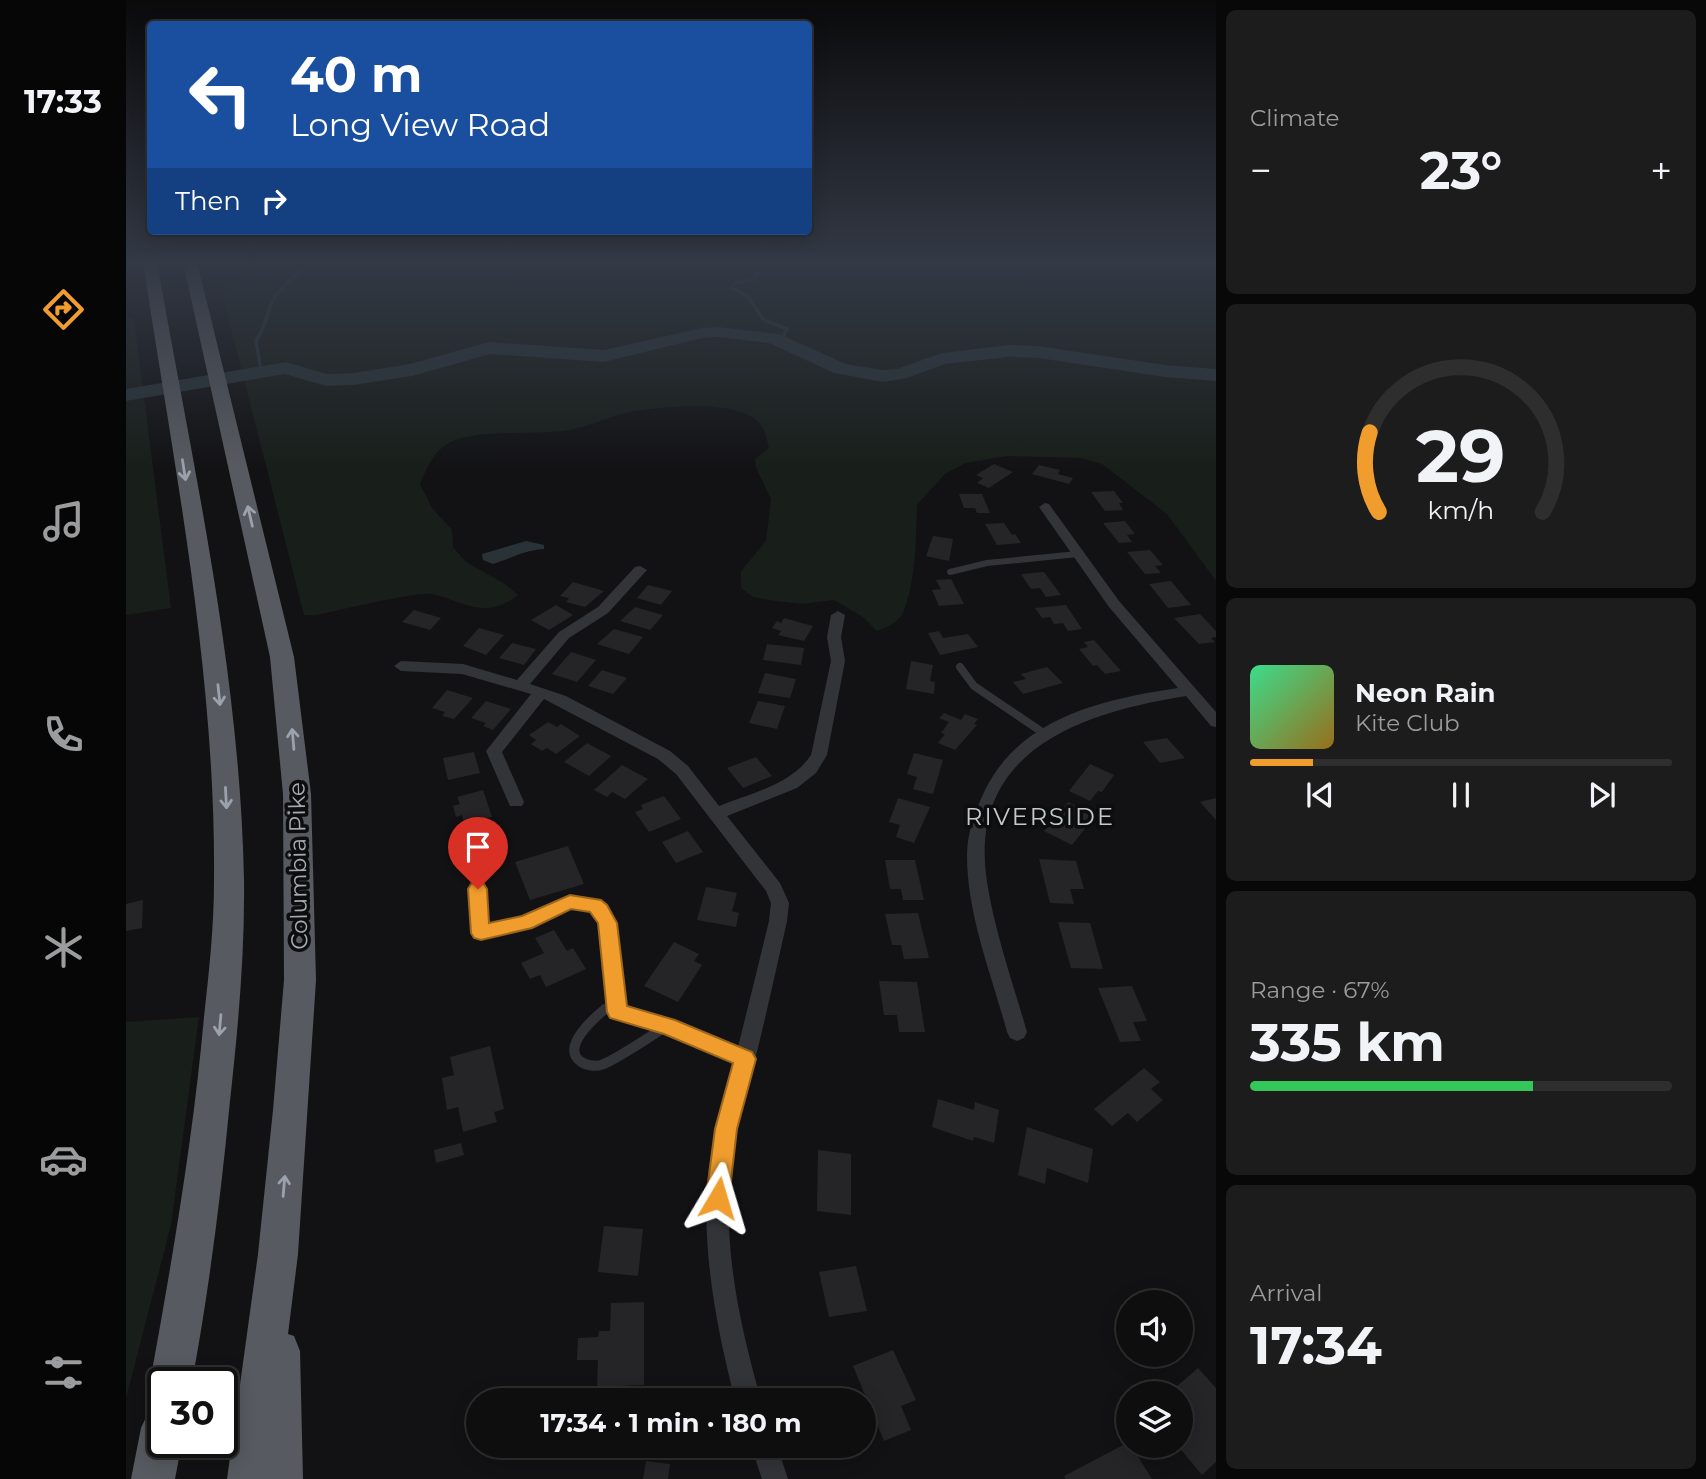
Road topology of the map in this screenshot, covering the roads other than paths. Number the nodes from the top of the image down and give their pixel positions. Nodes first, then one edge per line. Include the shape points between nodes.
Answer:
1 (162, 331) edge
2 (206, 331) edge
3 (1045, 507) dead end
4 (1078, 554) junction
5 (640, 570) dead end
6 (950, 572) dead end
7 (838, 615) dead end
8 (401, 666) dead end
9 (960, 667) dead end
10 (520, 686) junction
11 (1189, 691) junction
12 (541, 692) junction
13 (1216, 722) edge
14 (1045, 734) junction
15 (516, 802) dead end
16 (715, 814) junction
17 (476, 867) dead end
18 (617, 1012) junction
19 (667, 1026) junction
20 (1017, 1032) dead end
21 (745, 1059) junction
22 (278, 1254) junction
23 (192, 1263) junction
24 (174, 1367) edge
25 (182, 1367) edge
26 (745, 1388) edge
27 (157, 1458) edge
28 (175, 1458) edge
29 (768, 1458) edge
30 (153, 1479) edge
31 (173, 1479) edge
32 (248, 1479) edge
33 (281, 1479) edge
34 (775, 1479) edge

1 -> 23 highway via 218,674 227,811 229,884 223,996
22 -> 2 highway, Columbia Pike via 300,981 297,794 282,657
3 - 4 street
4 - 6 lane via 987,563
4 - 11 street via 1114,604
5 - 10 street via 603,610 564,635
7 - 16 street via 834,637 838,660 819,755 791,784
8 - 10 street via 463,669
9 - 14 lane via 974,686
10 - 12 street
11 - 13 street
11 - 14 street via 1099,709
12 - 15 street via 494,751
12 - 16 street via 664,755
14 - 20 street via 1008,766 992,789 980,817 977,848 978,881
16 - 21 street via 774,888 780,903
17 - 18 lane via 481,933 525,923 570,902 601,910 610,935
18 - 19 lane
18 - 19 lane via 605,1009 579,1033 574,1046 578,1059 588,1066 600,1066
19 - 21 lane
21 - 26 street via 726,1129 718,1198 718,1244 733,1345
22 - 32 highway, Columbia Pike
22 - 33 highway
23 - 24 highway
23 - 25 highway
27 - 30 highway
28 - 31 highway
29 - 34 street

